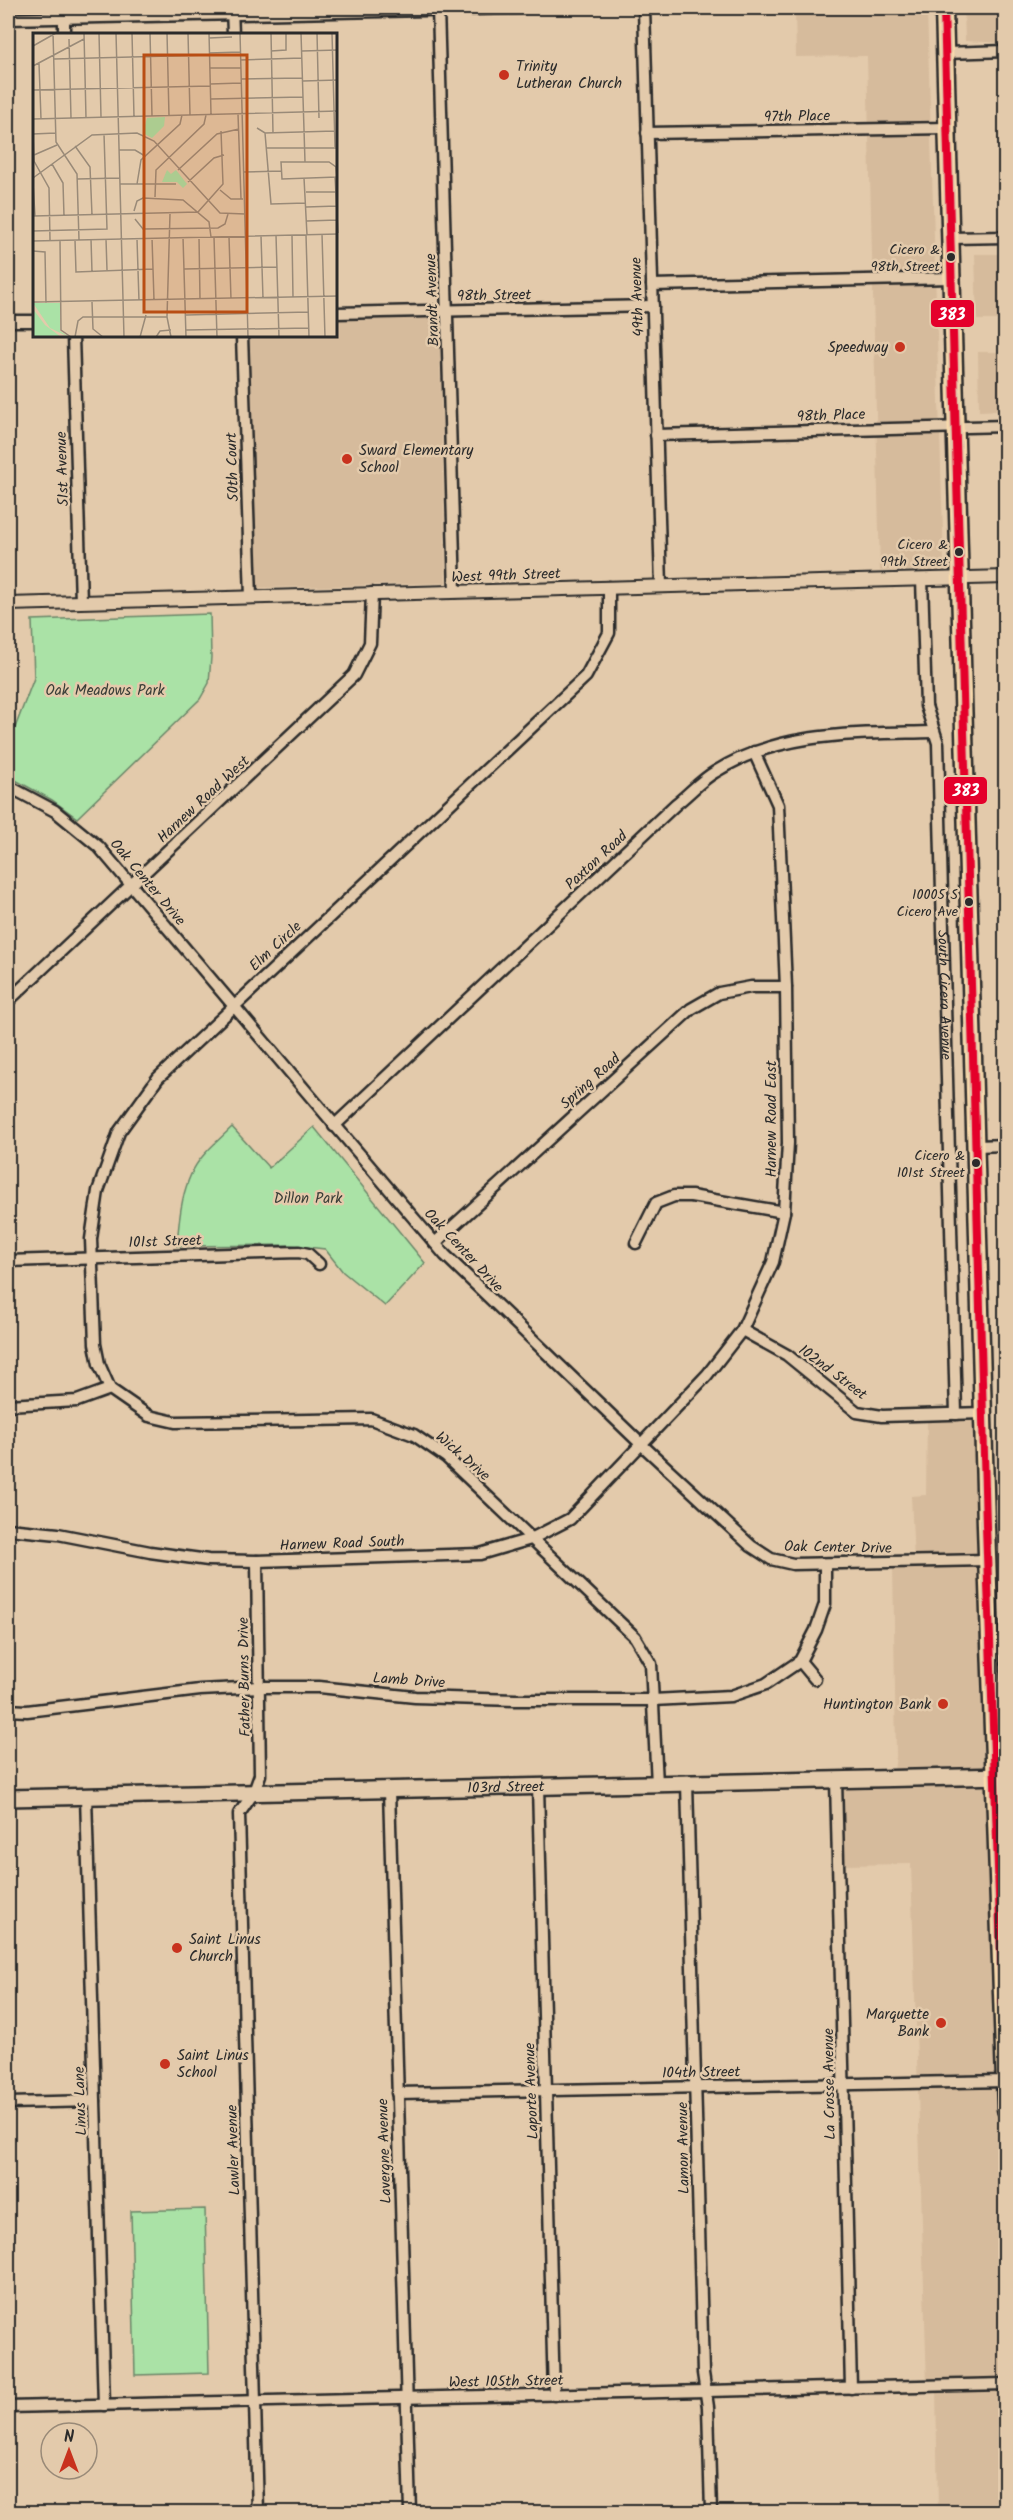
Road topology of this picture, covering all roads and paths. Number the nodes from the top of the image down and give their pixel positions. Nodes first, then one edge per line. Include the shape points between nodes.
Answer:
1 (438, 8) edge
2 (521, 8) edge
3 (644, 8) edge
4 (944, 8) edge
5 (233, 11) edge
6 (64, 13) edge
7 (8, 20) edge
8 (64, 33) edge
9 (233, 33) edge
10 (1005, 51) edge
11 (946, 53) junction
12 (948, 128) junction
13 (647, 133) junction
14 (1005, 237) edge
15 (951, 238) junction
16 (952, 278) junction
17 (652, 285) junction
18 (652, 306) junction
19 (447, 311) junction
20 (338, 314) edge
21 (8, 321) edge
22 (33, 321) edge
23 (73, 338) edge
24 (242, 338) edge
25 (1005, 426) edge
26 (956, 427) junction
27 (656, 435) junction
28 (1005, 577) edge
29 (960, 578) junction
30 (922, 579) junction
31 (661, 586) junction
32 (609, 587) junction
33 (372, 592) junction
34 (455, 592) junction
35 (251, 597) junction
36 (81, 602) junction
37 (8, 604) edge
38 (933, 732) junction
39 (754, 752) junction
40 (8, 786) edge
41 (132, 886) junction
42 (786, 987) junction
43 (9, 997) edge
44 (233, 1006) junction
45 (333, 1126) junction
46 (1005, 1145) edge
47 (976, 1146) junction
48 (784, 1212) junction
49 (435, 1243) junction
50 (636, 1243) dead end
51 (92, 1258) junction
52 (8, 1261) edge
53 (319, 1264) dead end
54 (742, 1330) junction
55 (110, 1389) junction
56 (8, 1405) edge
57 (983, 1413) junction
58 (956, 1414) junction
59 (641, 1444) junction
60 (8, 1529) edge
61 (531, 1539) junction
62 (988, 1560) junction
63 (257, 1561) junction
64 (825, 1564) junction
65 (800, 1661) junction
66 (815, 1679) dead end
67 (260, 1687) junction
68 (653, 1700) junction
69 (8, 1710) edge
70 (1000, 1776) edge
71 (836, 1780) junction
72 (687, 1783) junction
73 (657, 1784) junction
74 (538, 1786) junction
75 (389, 1790) junction
76 (254, 1792) junction
77 (86, 1796) junction
78 (8, 1798) edge
79 (1005, 2081) edge
80 (844, 2084) junction
81 (696, 2088) junction
82 (546, 2090) junction
83 (397, 2093) junction
84 (95, 2102) junction
85 (8, 2103) edge
86 (1005, 2110) edge
87 (1005, 2385) edge
88 (851, 2388) junction
89 (705, 2391) junction
90 (554, 2395) junction
91 (406, 2398) junction
92 (254, 2402) junction
93 (104, 2405) junction
94 (8, 2407) edge
95 (258, 2512) edge
96 (410, 2512) edge
97 (711, 2512) edge

1 - 2 street
1 - 5 street
1 - 19 street, Brandt Avenue
3 - 13 street, 49th Avenue
4 - 11 main road, South Cicero Avenue
5 - 6 street
5 - 9 street
6 - 7 street
6 - 8 street
10 - 11 street
11 - 12 main road, South Cicero Avenue
12 - 13 street, 97th Place
12 - 15 main road, South Cicero Avenue
13 - 17 street, 49th Avenue
14 - 15 street
15 - 16 main road, South Cicero Avenue
16 - 17 street
16 - 26 main road, South Cicero Avenue
17 - 18 street, 49th Avenue
18 - 19 street, 98th Street
18 - 27 street, 49th Avenue
19 - 20 street, 98th Street
19 - 34 street, Brandt Avenue
21 - 22 street
23 - 36 street, 51st Avenue
24 - 35 street, 50th Court
25 - 26 street, 98th Place
26 - 27 street, 98th Place
26 - 29 main road, South Cicero Avenue
27 - 31 street, 49th Avenue
28 - 29 street, West 99th Street
29 - 30 street, West 99th Street
29 - 47 main road, South Cicero Avenue
30 - 31 street, West 99th Street
30 - 38 street, South Cicero Avenue via 926,706
31 - 32 street, West 99th Street
32 - 34 street, West 99th Street
32 - 44 street, Elm Circle via 609,633 586,676
33 - 34 street, West 99th Street
33 - 35 street, West 99th Street
33 - 41 street, Harnew Road West via 370,643 354,675
35 - 36 street, West 99th Street
36 - 37 street, West 99th Street
38 - 39 street, Paxton Road via 800,739
38 - 58 street, South Cicero Avenue via 938,743
39 - 42 street, Harnew Road East via 778,805
39 - 45 street, Paxton Road via 713,773 676,804
40 - 41 street, Oak Center Drive via 74,825
41 - 43 street, Harnew Road West
41 - 44 street, Oak Center Drive
42 - 48 street, Harnew Road East via 788,1143
42 - 49 street, Spring Road via 751,987 719,993 691,1009
44 - 45 street, Oak Center Drive
44 - 51 street, Elm Circle via 158,1078 119,1132 98,1191
45 - 49 street, Oak Center Drive
46 - 47 street
47 - 57 main road, South Cicero Avenue
48 - 50 street via 674,1196 656,1203
48 - 54 street, Harnew Road East via 773,1262
49 - 59 street, Oak Center Drive via 488,1299
51 - 52 street, 101st Street
51 - 53 street, 101st Street via 299,1252
51 - 55 street, Elm Circle via 95,1344
54 - 58 street, 102nd Street via 787,1355 857,1412 882,1416
54 - 59 street, Harnew Road East
55 - 56 street via 77,1401
55 - 61 street, Wick Drive via 149,1416 174,1422 371,1419 393,1426 446,1457
57 - 58 street, 102nd Street
57 - 62 main road, South Cicero Avenue
59 - 61 street, Harnew Road South via 570,1519
59 - 64 street, Oak Center Drive via 751,1546 771,1559
60 - 63 street, Harnew Road South via 208,1560
61 - 63 street, Harnew Road South via 480,1554
61 - 68 street, Wick Drive via 635,1637 651,1664
62 - 64 street, Oak Center Drive
62 - 70 main road, South Cicero Avenue
63 - 67 street, Father Burns Drive
64 - 65 street, Lamb Drive via 825,1604
65 - 66 street
65 - 68 street, Lamb Drive via 766,1684 731,1696
67 - 68 street, Lamb Drive via 319,1687 415,1697
67 - 69 street, Lamb Drive
67 - 76 street, Father Burns Drive via 260,1775
68 - 73 street, Wick Drive
70 - 71 main road, 103rd Street
70 - 79 main road, South Cicero Avenue
71 - 72 main road, 103rd Street
71 - 80 street, La Crosse Avenue
72 - 73 main road, 103rd Street
72 - 81 street, Lamon Avenue
73 - 74 main road, 103rd Street
74 - 75 main road, 103rd Street
74 - 82 street, Laporte Avenue
75 - 76 main road, 103rd Street
75 - 83 street, Lavergne Avenue
76 - 77 main road, 103rd Street
76 - 92 street, Lawler Avenue via 239,1814
77 - 78 main road, 103rd Street
77 - 84 street, Linus Lane
79 - 80 street, 104th Street
79 - 86 main road, South Cicero Avenue
80 - 81 street, 104th Street
80 - 88 street, La Crosse Avenue
81 - 82 street, 104th Street
81 - 89 street, Lamon Avenue
82 - 83 street, 104th Street
82 - 90 street, Laporte Avenue
83 - 91 street, Lavergne Avenue
84 - 85 street
84 - 93 street, Linus Lane
87 - 88 street, West 105th Street
88 - 89 street, West 105th Street
89 - 90 street, West 105th Street
89 - 97 street, Lamon Avenue
90 - 91 street, West 105th Street
91 - 92 street, West 105th Street
91 - 96 street, Lavergne Avenue
92 - 93 street, West 105th Street
92 - 95 street, Lawler Avenue
93 - 94 street, West 105th Street

